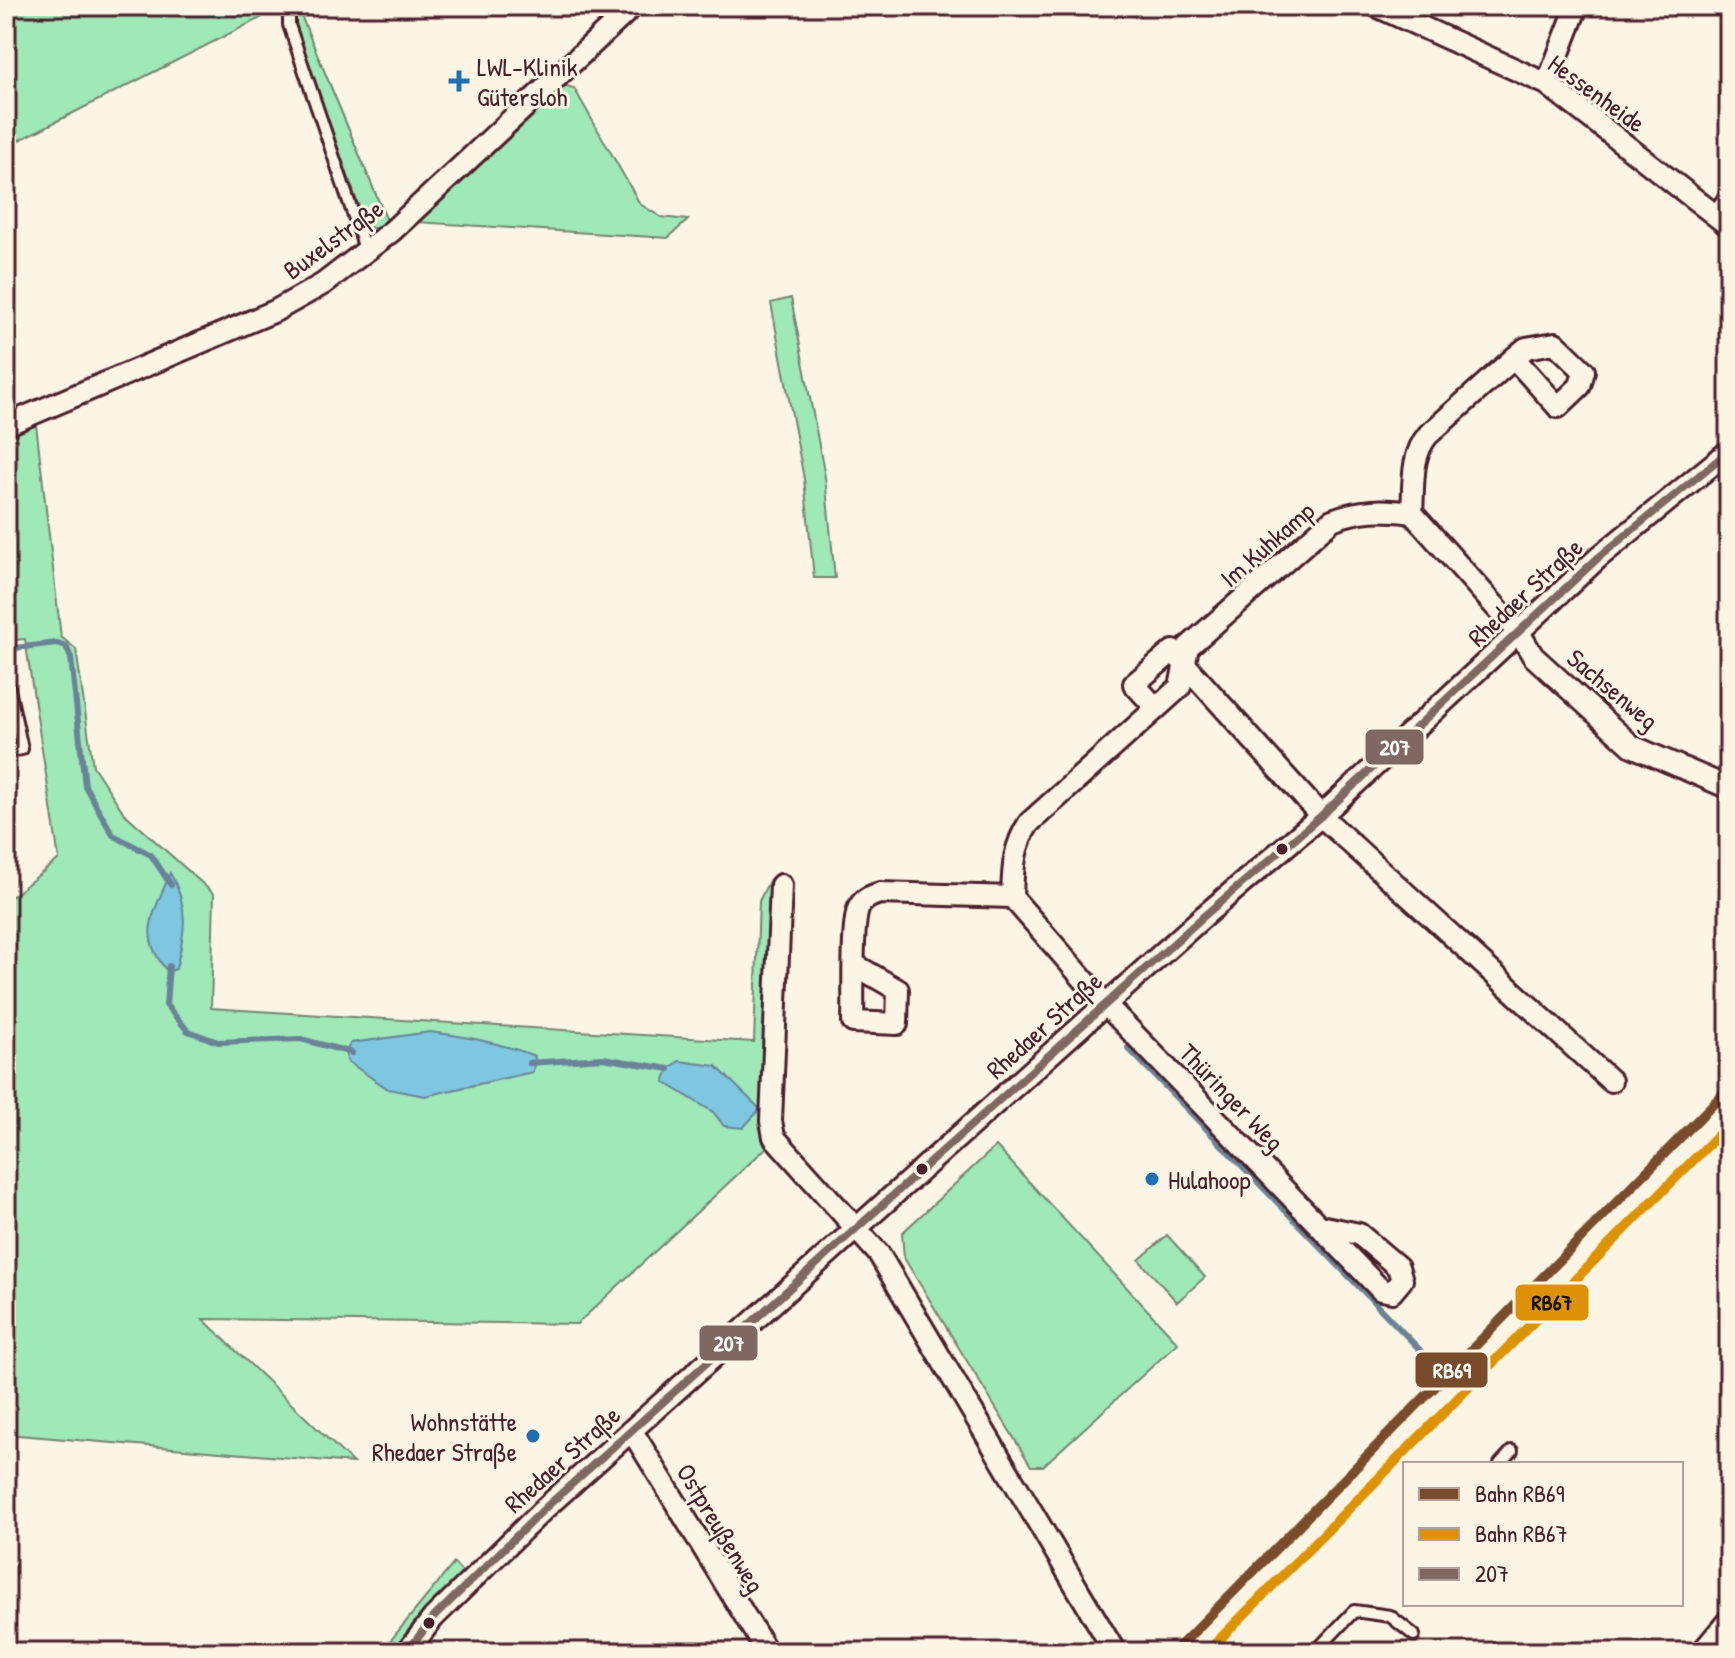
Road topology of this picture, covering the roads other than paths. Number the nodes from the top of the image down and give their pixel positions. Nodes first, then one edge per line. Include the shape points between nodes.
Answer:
1 (289, 6) edge
2 (633, 6) edge
3 (1376, 6) edge
4 (1577, 6) edge
5 (1547, 84) junction
6 (1725, 214) edge
7 (366, 252) junction
8 (1514, 358) dead end
9 (6, 425) edge
10 (1729, 451) edge
11 (1412, 513) junction
12 (1520, 634) junction
13 (1185, 666) junction
14 (7, 680) edge
15 (1156, 708) junction
16 (6, 752) edge
17 (1729, 788) edge
18 (1321, 816) junction
19 (781, 885) dead end
20 (1012, 897) junction
21 (855, 965) dead end
22 (1106, 1005) junction
23 (1611, 1081) dead end
24 (1320, 1226) dead end
25 (856, 1229) junction
26 (632, 1431) junction
27 (1512, 1451) dead end
28 (1502, 1462) edge
29 (1725, 1632) edge
30 (1414, 1635) dead end
31 (407, 1652) edge
32 (767, 1652) edge
33 (1115, 1652) edge
34 (1315, 1652) edge
35 (1702, 1652) edge

1 - 7 lane via 289,25
2 - 7 street, Buxelstraße
3 - 5 street, Hessenheide
4 - 5 street
5 - 6 street, Hessenheide
7 - 9 street, Buxelstraße via 275,311
8 - 11 street via 1420,445
10 - 12 street, Rhedaer Straße via 1599,557
11 - 12 street
11 - 13 street, Im Kuhkamp via 1381,509 1332,520 1188,647
12 - 17 street, Sachsenweg via 1533,656 1632,746
12 - 18 street, Rhedaer Straße
13 - 15 street, Im Kuhkamp via 1180,687
13 - 15 street via 1173,651 1134,684
13 - 18 street
14 - 16 lane via 22,749
15 - 20 street, Im Kuhkamp via 1029,823 1013,860
18 - 22 street, Rhedaer Straße
18 - 23 street
19 - 25 street via 774,1137
20 - 21 street via 880,893 865,898 857,910
20 - 22 street
22 - 24 street, Thüringer Weg
22 - 25 street, Rhedaer Straße
25 - 26 street, Rhedaer Straße
25 - 33 street via 879,1254
26 - 31 street, Rhedaer Straße via 472,1578
26 - 32 street, Ostpreußenweg
27 - 28 lane
29 - 35 street
30 - 34 lane via 1390,1616 1354,1611

